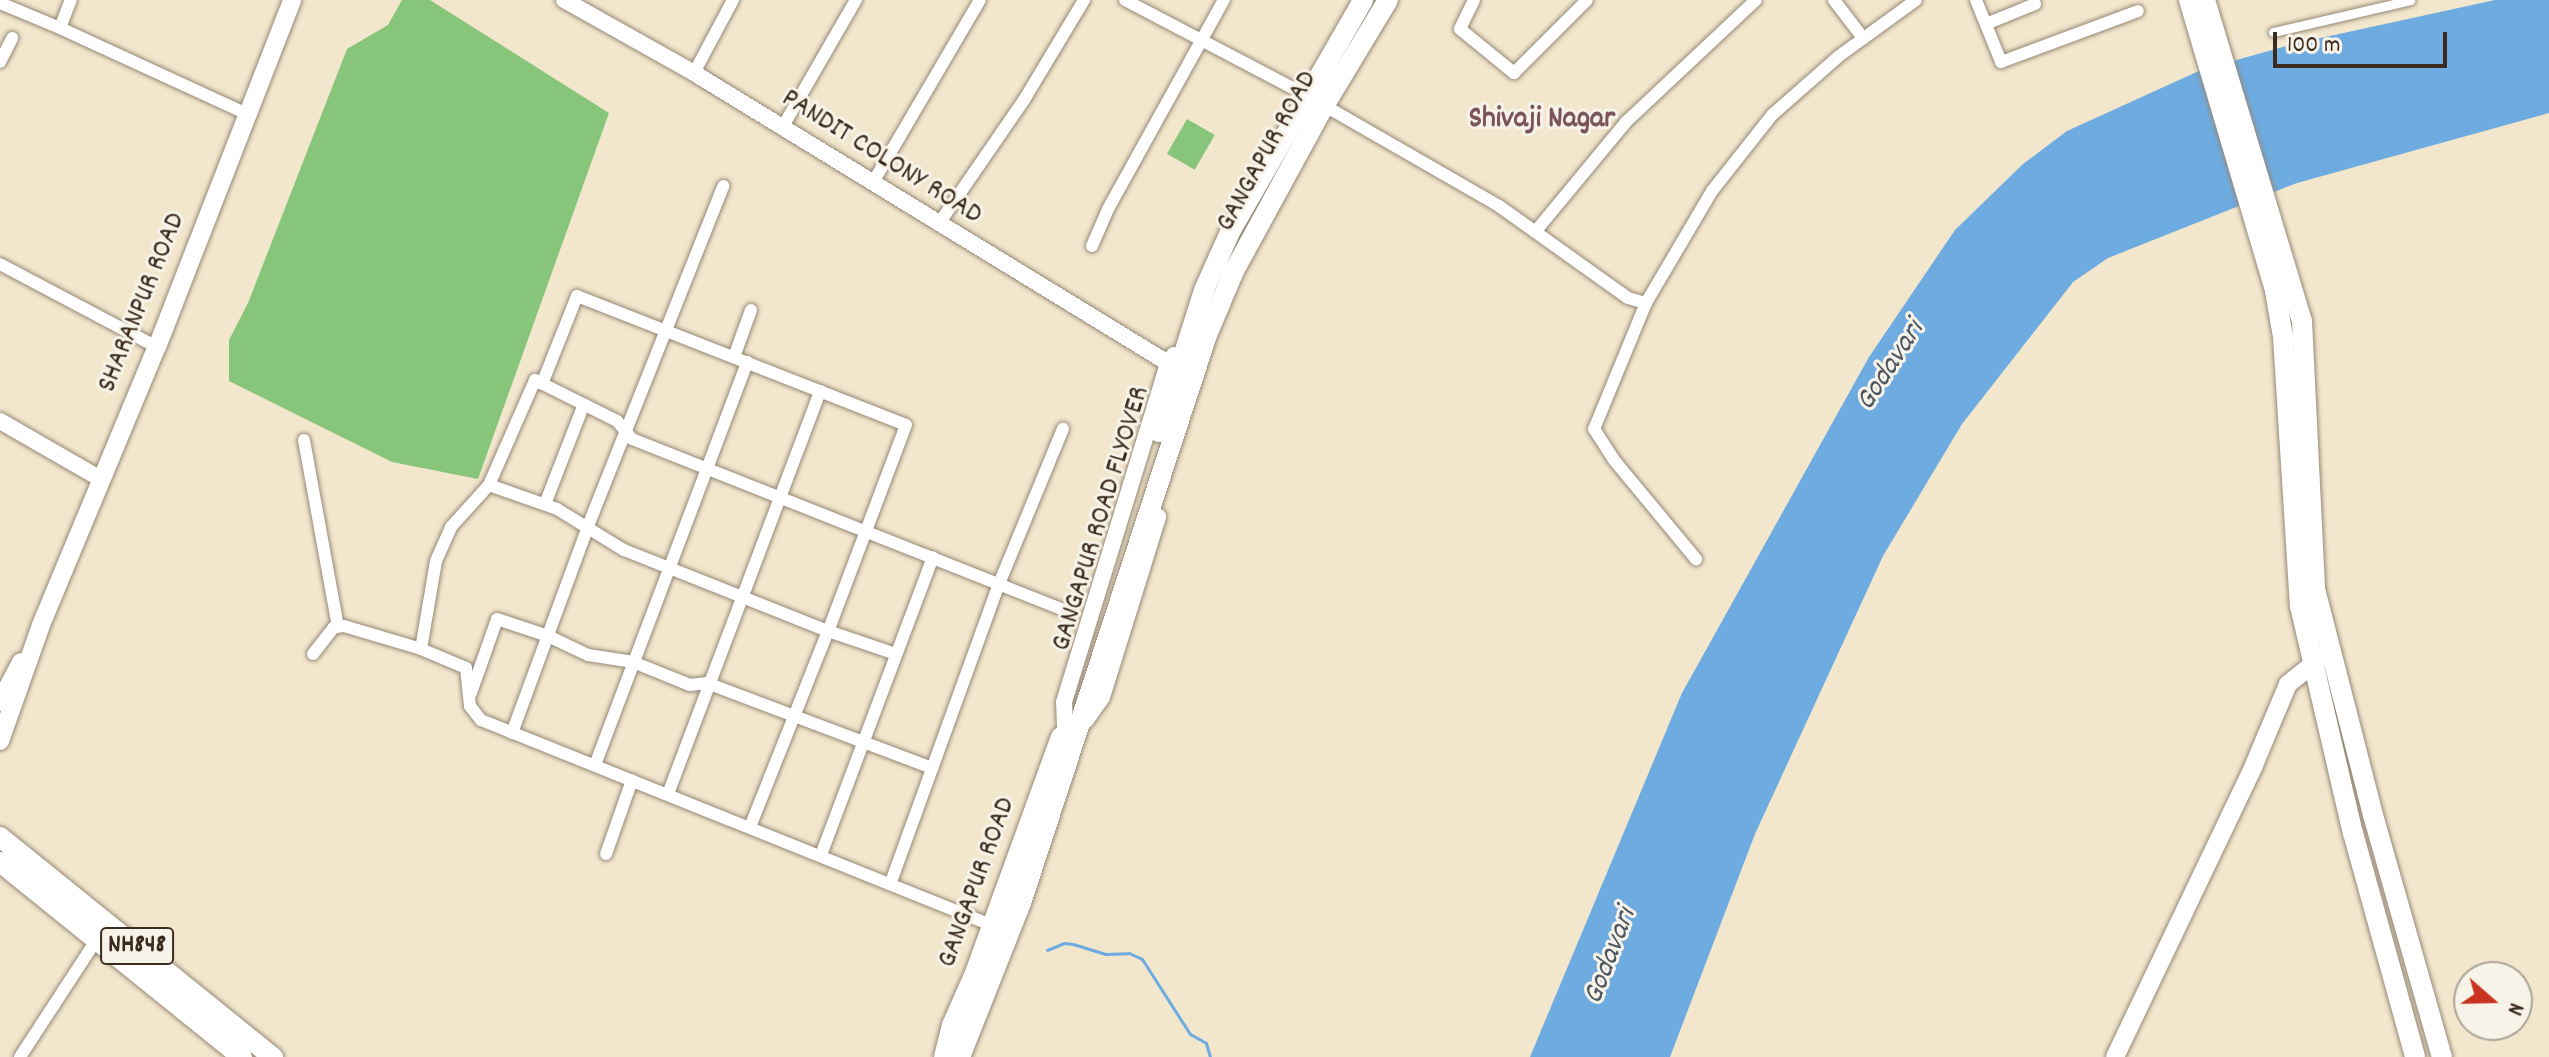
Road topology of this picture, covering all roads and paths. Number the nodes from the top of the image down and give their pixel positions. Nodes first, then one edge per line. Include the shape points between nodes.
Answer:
1 (71, 0) edge
2 (292, 0) edge
3 (564, 0) edge
4 (733, 0) edge
5 (856, 0) edge
6 (980, 0) edge
7 (1084, 0) edge
8 (1125, 0) edge
9 (1224, 0) edge
10 (1363, 0) edge
11 (1388, 0) edge
12 (1474, 0) edge
13 (1587, 0) edge
14 (1756, 0) edge
15 (1834, 0) edge
16 (1916, 0) edge
17 (1976, 0) edge
18 (2189, 0) edge
19 (2205, 0) edge
20 (2410, 0) edge
21 (0, 3) edge
22 (2035, 4) dead end
23 (2138, 11) dead end
24 (1986, 24) junction
25 (60, 28) junction
26 (2273, 32) dead end
27 (2207, 34) junction
28 (12, 38) dead end
29 (1863, 38) junction
30 (1198, 40) junction
31 (0, 62) edge
32 (694, 73) junction
33 (1306, 95) junction
34 (1324, 106) junction
35 (249, 115) junction
36 (782, 128) junction
37 (872, 184) junction
38 (723, 186) dead end
39 (1508, 213) junction
40 (938, 225) junction
41 (1500, 227) dead end
42 (1535, 232) junction
43 (1092, 246) dead end
44 (0, 264) edge
45 (1646, 303) junction
46 (751, 310) dead end
47 (667, 331) junction
48 (1200, 331) junction
49 (157, 347) junction
50 (1183, 359) junction
51 (740, 360) junction
52 (542, 384) junction
53 (820, 391) junction
54 (584, 404) junction
55 (0, 421) edge
56 (1063, 429) dead end
57 (625, 430) junction
58 (304, 440) dead end
59 (706, 467) junction
60 (101, 479) junction
61 (489, 485) junction
62 (777, 496) junction
63 (545, 504) junction
64 (588, 526) junction
65 (864, 531) junction
66 (933, 557) junction
67 (1696, 559) dead end
68 (668, 568) junction
69 (999, 584) junction
70 (741, 597) junction
71 (1069, 612) dead end
72 (41, 625) junction
73 (338, 627) junction
74 (828, 631) junction
75 (548, 636) junction
76 (421, 649) junction
77 (313, 654) dead end
78 (896, 654) junction
79 (2322, 656) junction
80 (633, 662) junction
81 (707, 683) junction
82 (469, 699) junction
83 (0, 702) edge
84 (794, 715) junction
85 (1070, 731) junction
86 (512, 733) junction
87 (0, 741) edge
88 (864, 742) junction
89 (595, 765) junction
90 (932, 768) junction
91 (632, 780) junction
92 (668, 794) junction
93 (750, 827) junction
94 (1, 837) edge
95 (606, 854) dead end
96 (821, 855) junction
97 (1, 864) edge
98 (891, 882) junction
99 (1002, 929) junction
100 (95, 942) junction
101 (20, 1057) edge
102 (242, 1057) edge
103 (273, 1057) edge
104 (944, 1057) edge
105 (960, 1057) edge
106 (2115, 1057) edge
107 (2415, 1057) edge
108 (2442, 1057) edge

1 - 25 street
2 - 35 main road, SHARANPUR ROAD
3 - 32 street, PANDIT COLONY ROAD
4 - 32 street
5 - 36 street
6 - 37 street
7 - 40 street via 1024,100
8 - 30 street
9 - 30 street
10 - 33 main road, GANGAPUR ROAD
11 - 34 main road, GANGAPUR ROAD
12 - 13 street via 1460,29 1514,73
14 - 42 street via 1626,122
15 - 29 street
16 - 29 street
17 - 24 street
18 - 27 main road
19 - 27 main road
20 - 26 street
21 - 25 street
22 - 24 street
23 - 24 street via 2001,62
25 - 35 street
27 - 79 main road via 2283,337 2298,585
27 - 79 main road via 2302,321
28 - 31 street
29 - 45 street via 1772,115 1712,191
30 - 33 street
30 - 43 street
32 - 36 street, PANDIT COLONY ROAD
33 - 34 street
33 - 48 main road, GANGAPUR ROAD via 1231,230
34 - 39 street
34 - 48 main road, GANGAPUR ROAD
35 - 49 main road, SHARANPUR ROAD
36 - 37 street, PANDIT COLONY ROAD
37 - 40 street, PANDIT COLONY ROAD
38 - 47 street
39 - 41 street
39 - 42 street
40 - 50 street, PANDIT COLONY ROAD
42 - 45 street via 1628,298
44 - 49 street
45 - 67 street via 1594,429
46 - 51 street
47 - 51 street
47 - 52 street via 577,296
47 - 57 street
48 - 50 main road, GANGAPUR ROAD FLYOVER
48 - 50 street
48 - 85 street via 1207,365 1102,697
49 - 60 main road, SHARANPUR ROAD
50 - 85 main road, GANGAPUR ROAD FLYOVER
50 - 85 street via 1064,702
51 - 53 street
51 - 59 street
52 - 54 street
52 - 61 street via 535,380
53 - 62 street
53 - 65 street via 906,425
54 - 57 street
54 - 63 street
55 - 60 street
56 - 69 street
57 - 59 street via 632,439
57 - 64 street
58 - 73 street
59 - 62 street
59 - 68 street
60 - 72 main road, SHARANPUR ROAD
61 - 63 street
61 - 76 street via 451,527 436,561
62 - 65 street
62 - 70 street
63 - 64 street
64 - 68 street via 624,550
64 - 75 street
65 - 66 street
65 - 74 street
66 - 69 street
66 - 78 street
68 - 70 street
68 - 80 street
69 - 71 street
69 - 90 street
70 - 74 street
70 - 81 street
72 - 83 main road, SHARANPUR ROAD
72 - 87 main road, SHARANPUR ROAD
73 - 76 street
73 - 77 street
74 - 78 street
74 - 84 street
75 - 80 street via 588,655
75 - 82 street via 497,619
75 - 86 street
76 - 82 street via 466,668
78 - 88 street
79 - 106 main road via 2288,684
79 - 107 main road via 2353,833
79 - 108 main road
80 - 81 street via 690,685
80 - 89 street
81 - 84 street
81 - 92 street
82 - 86 street via 481,720
84 - 88 street
84 - 93 street
85 - 99 main road, GANGAPUR ROAD
86 - 89 street
88 - 90 street
88 - 96 street
89 - 91 street
90 - 98 street
91 - 92 street
91 - 95 street
92 - 93 street
93 - 96 street
94 - 103 main road, NH848
96 - 98 street
97 - 100 main road, NH848
98 - 99 street
99 - 104 main road, GANGAPUR ROAD via 952,1025
99 - 105 main road, GANGAPUR ROAD
100 - 101 street
100 - 102 main road, NH848

